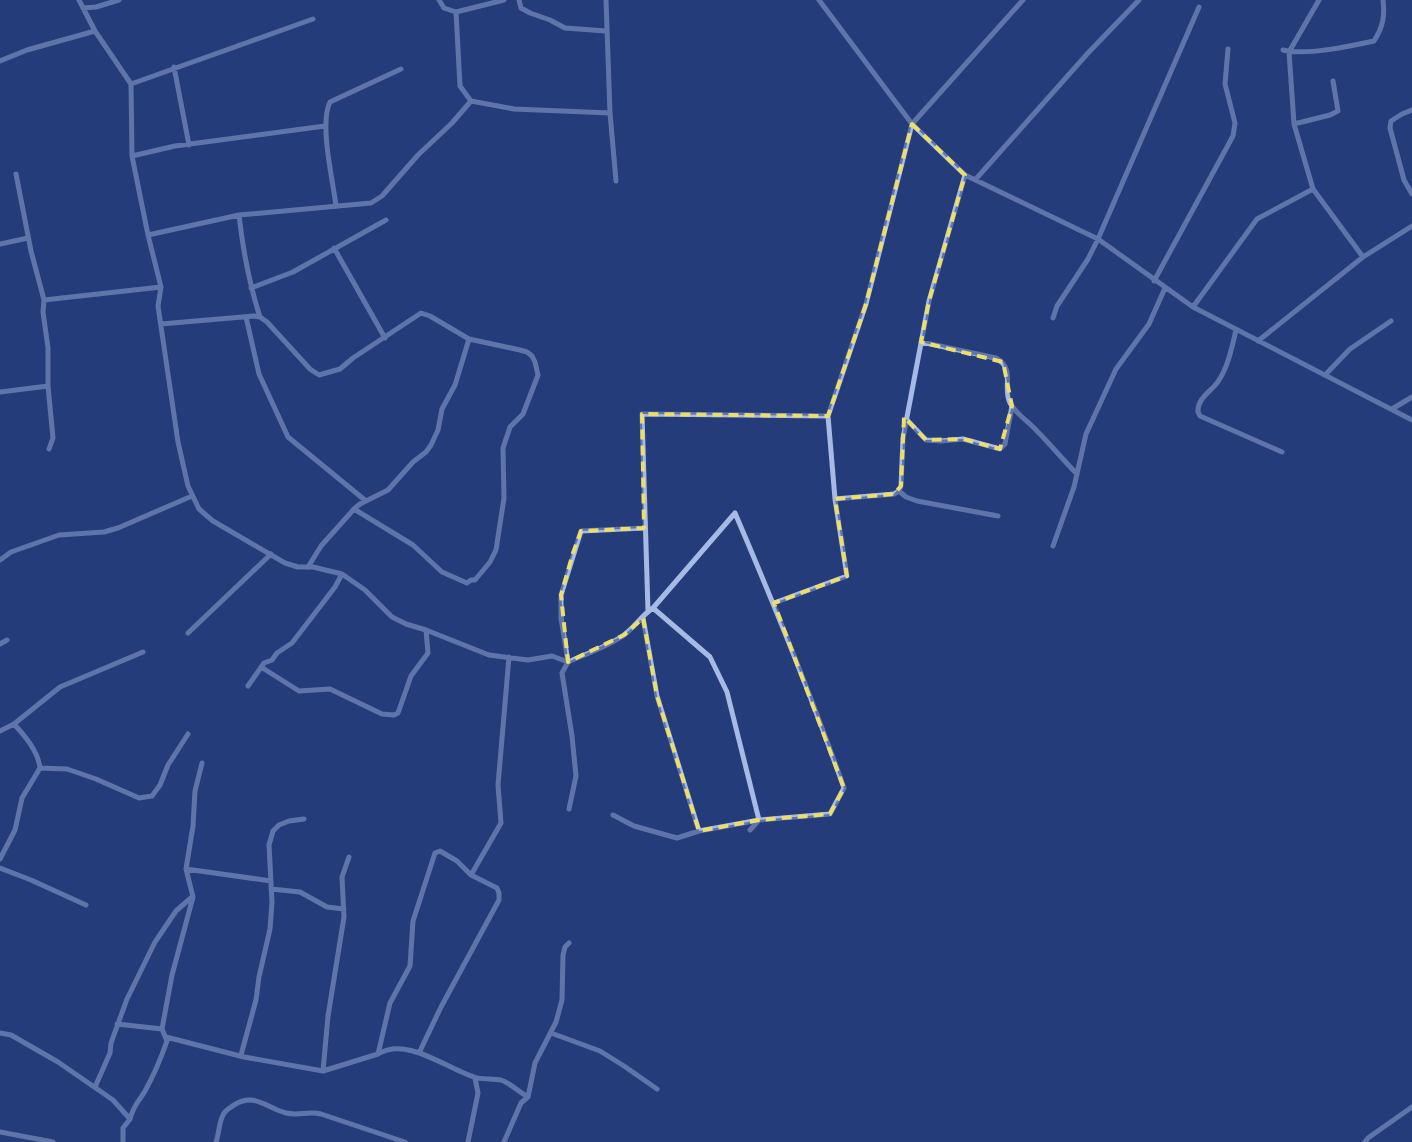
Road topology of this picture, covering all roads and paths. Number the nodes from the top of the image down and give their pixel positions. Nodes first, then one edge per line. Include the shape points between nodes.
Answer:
1 (78, 0) edge
2 (118, 0) edge
3 (439, 0) edge
4 (504, 0) edge
5 (518, 0) edge
6 (606, 0) edge
7 (819, 0) edge
8 (1022, 0) edge
9 (1140, 0) edge
10 (1319, 0) edge
11 (1383, 0) edge
12 (1199, 7) dead end
13 (83, 8) junction
14 (456, 12) junction
15 (313, 18) dead end
16 (96, 31) junction
17 (606, 31) junction
18 (1228, 49) dead end
19 (1283, 50) dead end
20 (1289, 52) junction
21 (0, 61) edge
22 (174, 67) junction
23 (401, 69) dead end
24 (1333, 81) dead end
25 (131, 84) junction
26 (471, 100) junction
27 (1412, 110) edge
28 (610, 112) junction
29 (912, 124) junction
30 (1294, 124) junction
31 (325, 126) junction
32 (189, 145) junction
33 (132, 156) junction
34 (16, 174) dead end
35 (965, 175) junction
36 (975, 180) junction
37 (616, 182) dead end
38 (1313, 189) junction
39 (1412, 194) edge
40 (336, 206) junction
41 (240, 215) junction
42 (386, 220) dead end
43 (1412, 226) edge
44 (148, 235) junction
45 (28, 238) junction
46 (1098, 239) junction
47 (0, 244) edge
48 (334, 248) junction
49 (1363, 257) junction
50 (1154, 280) junction
51 (161, 287) junction
52 (251, 288) junction
53 (1165, 288) junction
54 (44, 300) junction
55 (1193, 307) junction
56 (246, 317) junction
57 (260, 318) junction
58 (1053, 318) dead end
59 (1391, 321) dead end
60 (161, 324) junction
61 (1236, 330) junction
62 (385, 338) junction
63 (469, 339) junction
64 (1258, 341) junction
65 (922, 342) junction
66 (1325, 375) junction
67 (48, 386) junction
68 (0, 392) edge
69 (1412, 397) edge
70 (1012, 406) junction
71 (1392, 409) junction
72 (828, 416) junction
73 (907, 420) junction
74 (1412, 420) edge
75 (49, 450) dead end
76 (1282, 452) dead end
77 (1077, 474) junction
78 (899, 492) junction
79 (192, 496) junction
80 (835, 499) junction
81 (366, 501) junction
82 (354, 509) junction
83 (998, 516) dead end
84 (644, 528) junction
85 (1053, 546) dead end
86 (271, 554) junction
87 (0, 560) edge
88 (308, 567) junction
89 (342, 574) junction
90 (774, 603) junction
91 (650, 610) junction
92 (643, 618) junction
93 (426, 630) junction
94 (188, 633) dead end
95 (7, 640) dead end
96 (0, 644) edge
97 (143, 652) dead end
98 (509, 657) junction
99 (568, 662) junction
100 (261, 667) junction
101 (248, 686) dead end
102 (14, 724) junction
103 (0, 731) edge
104 (188, 734) dead end
105 (202, 763) dead end
106 (40, 768) junction
107 (569, 808) dead end
108 (613, 814) dead end
109 (304, 819) dead end
110 (759, 820) junction
111 (750, 830) dead end
112 (699, 831) junction
113 (349, 856) dead end
114 (0, 859) edge
115 (0, 868) edge
116 (186, 869) junction
117 (471, 875) junction
118 (271, 881) junction
119 (271, 889) junction
120 (193, 897) junction
121 (86, 905) dead end
122 (344, 909) junction
123 (569, 944) dead end
124 (118, 1024) junction
125 (162, 1029) junction
126 (0, 1033) edge
127 (551, 1033) junction
128 (166, 1037) junction
129 (418, 1053) junction
130 (378, 1054) junction
131 (241, 1055) junction
132 (323, 1071) junction
133 (475, 1078) junction
134 (95, 1087) junction
135 (656, 1089) dead end
136 (528, 1097) junction
137 (1412, 1107) edge
138 (130, 1118) junction
139 (0, 1132) edge
140 (53, 1142) edge
141 (123, 1142) edge
142 (216, 1142) edge
143 (405, 1142) edge
144 (468, 1142) edge
145 (504, 1142) edge
146 (1365, 1142) edge

1 - 13 street
2 - 13 street
3 - 14 street via 444,8
4 - 14 street
5 - 17 street via 521,8 565,28
6 - 17 street
7 - 29 street
8 - 29 street
9 - 36 street via 1088,53
10 - 20 street
11 - 20 street via 1382,30 1374,41
12 - 46 street
13 - 16 street
14 - 26 street via 460,86
15 - 22 street
16 - 21 street
16 - 25 street
17 - 28 street
18 - 50 street via 1225,84 1236,123 1233,136
19 - 20 street
20 - 30 street
22 - 25 street
22 - 32 street
23 - 31 street via 330,102
24 - 30 street via 1338,110 1330,116
25 - 33 street
26 - 28 street via 514,109
26 - 40 street via 382,196 371,203
27 - 39 street via 1391,121 1390,128 1404,180
28 - 37 street
29 - 35 street
29 - 72 street via 866,304
30 - 38 street
31 - 32 street
31 - 40 street
32 - 33 street
33 - 44 street
34 - 45 street
35 - 36 street
35 - 65 street via 929,301
36 - 46 street
38 - 49 street
38 - 55 street via 1257,219
40 - 41 street
41 - 44 street
41 - 52 street
42 - 48 street
43 - 49 street
44 - 51 street
45 - 47 street
45 - 54 street
46 - 50 street
46 - 58 street
48 - 52 street via 293,272
48 - 62 street
49 - 64 street
50 - 53 street
51 - 54 street
51 - 60 street via 158,306
52 - 57 street
53 - 55 street
53 - 77 street via 1149,324 1116,369 1086,434
54 - 67 street
55 - 61 street
56 - 57 street
56 - 60 street
56 - 81 street via 259,374 288,437
57 - 62 street via 318,375 340,369
59 - 66 street via 1350,349
60 - 79 street via 178,442
61 - 64 street
61 - 76 street via 1226,367 1200,402 1198,412 1200,416
62 - 63 street via 421,314
63 - 81 street via 431,445 388,490
63 - 82 street via 527,352 535,362 538,375 523,414 510,427 503,448 504,498 496,550 490,562 475,580 467,584 442,572 413,545
64 - 66 street
65 - 70 street via 1003,362 1007,368 1008,399
65 - 73 street
66 - 71 street
67 - 68 street
67 - 75 street via 52,438
69 - 71 street
70 - 73 street via 1005,444 1000,449 963,439 926,440
70 - 77 street
71 - 74 street
72 - 80 street
72 - 84 street via 642,414
73 - 78 street
77 - 85 street
78 - 80 street
78 - 83 street via 917,501
79 - 86 street via 199,509 213,521
79 - 87 street via 118,528 59,535 11,552
80 - 90 street via 847,576
81 - 82 street
82 - 88 street via 321,546
84 - 91 street
84 - 99 street via 581,531 561,595
86 - 88 street via 285,563
86 - 94 street
88 - 89 street
89 - 93 street via 365,590 392,617
89 - 100 street via 292,643
90 - 91 street via 735,513
90 - 110 street via 844,788 830,814
91 - 92 street
91 - 110 street via 710,657 727,692
92 - 99 street via 624,635
92 - 112 street via 657,696
93 - 98 street via 489,655
93 - 100 street via 428,653 411,676 398,713 394,715 382,714 330,689 300,691
95 - 96 street
97 - 102 street via 60,687
98 - 99 street via 528,660 552,656
98 - 117 street via 498,785 501,823
99 - 107 street via 562,673 576,776
100 - 101 street
102 - 103 street
102 - 106 street via 24,734
104 - 106 street via 168,765 160,785 152,796 146,798 67,769
105 - 116 street
106 - 114 street via 22,798 15,830
108 - 112 street via 634,826 677,838
109 - 118 street via 279,824 273,830 269,845
110 - 111 street
110 - 112 street
113 - 122 street via 342,877
115 - 121 street
116 - 118 street
116 - 120 street
117 - 129 street via 497,888 499,900
117 - 130 street via 444,851 435,853 413,921 410,966 390,1004
118 - 119 street
119 - 122 street via 300,892 327,907
119 - 131 street via 270,929
120 - 124 street via 176,911 155,942
120 - 125 street via 172,975
122 - 132 street
123 - 127 street via 563,955 561,1008
124 - 125 street
124 - 134 street
125 - 128 street
126 - 134 street via 11,1035
127 - 135 street via 600,1051
127 - 136 street via 535,1063
128 - 131 street
128 - 138 street via 159,1064 133,1106
129 - 130 street via 386,1049
129 - 133 street
130 - 132 street
131 - 132 street
133 - 136 street via 501,1080
133 - 144 street via 478,1092
134 - 138 street
136 - 145 street via 521,1103
137 - 146 street
138 - 141 street via 123,1128
139 - 140 street
142 - 143 street via 226,1110 247,1100 255,1100 288,1114 321,1114

